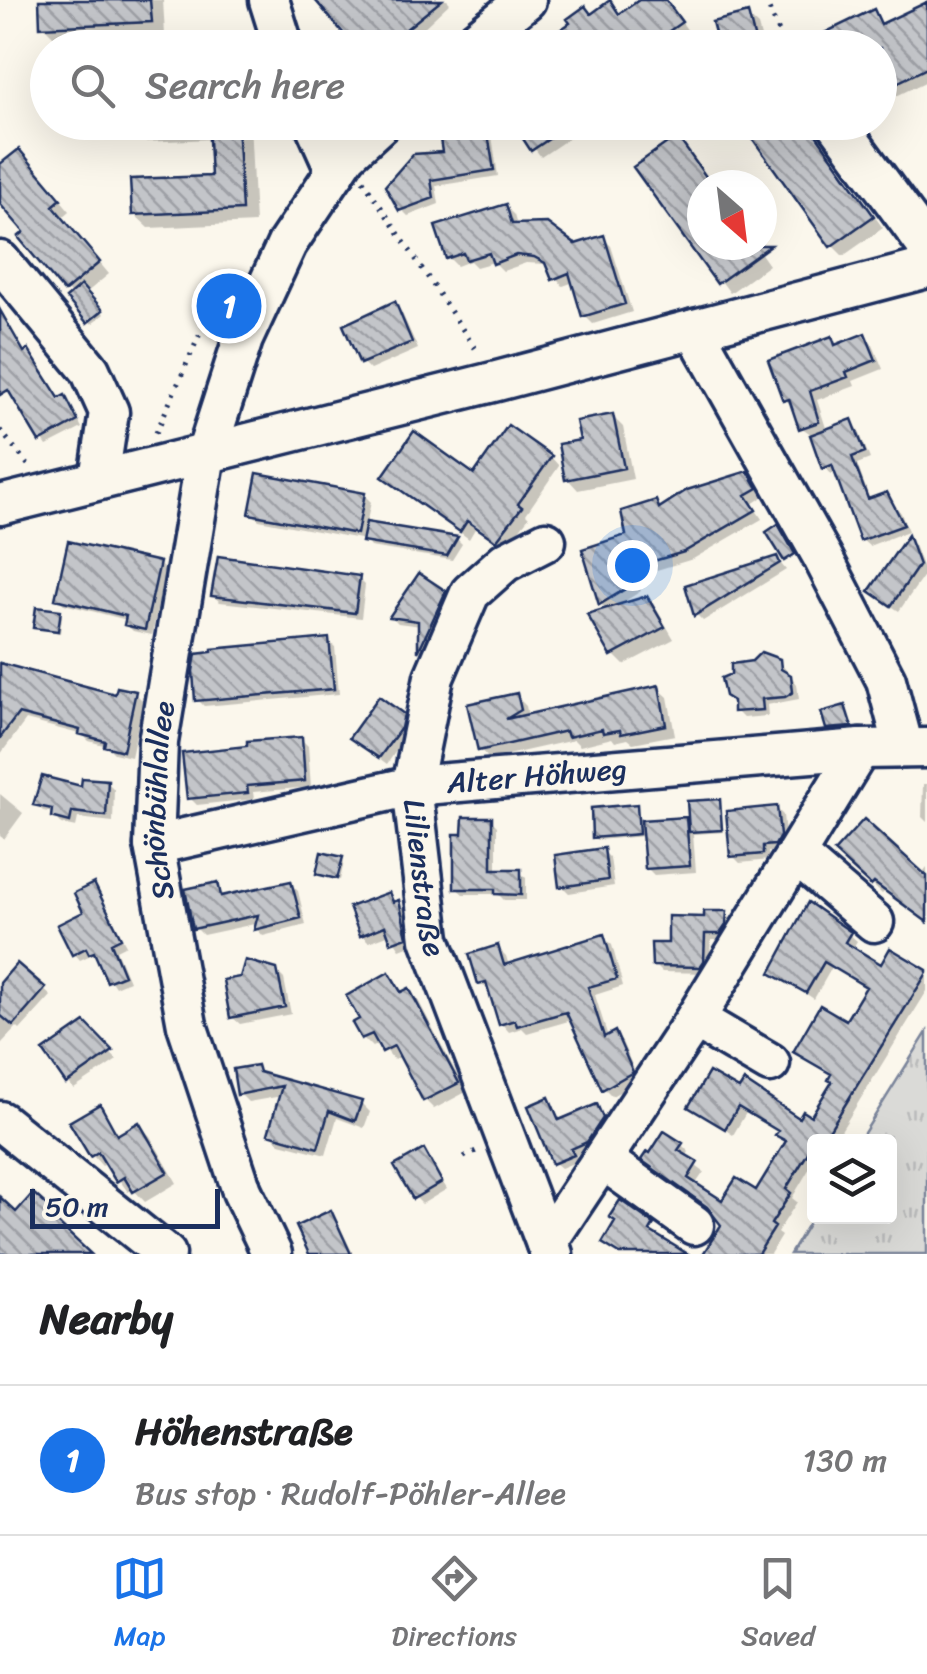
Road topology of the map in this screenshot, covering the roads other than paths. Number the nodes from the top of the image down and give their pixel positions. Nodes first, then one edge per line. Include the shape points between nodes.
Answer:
1 (269, 0) edge
2 (526, 0) edge
3 (278, 30) edge
4 (488, 30) edge
5 (322, 140) edge
6 (363, 140) edge
7 (849, 140) edge
8 (336, 171) junction
9 (927, 246) edge
10 (0, 261) edge
11 (927, 268) edge
12 (694, 329) junction
13 (206, 454) junction
14 (99, 480) junction
15 (0, 505) edge
16 (546, 541) dead end
17 (916, 748) edge
18 (860, 750) junction
19 (412, 786) junction
20 (154, 845) junction
21 (796, 854) junction
22 (874, 922) dead end
23 (695, 1020) junction
24 (770, 1063) dead end
25 (0, 1121) edge
26 (603, 1160) junction
27 (694, 1226) dead end
28 (550, 1249) edge
29 (166, 1254) edge
30 (272, 1254) edge

1 - 3 street
2 - 4 street
5 - 8 street
6 - 8 street, Schönbühlallee
7 - 9 street
8 - 13 street, Schönbühlallee via 286,244 243,338
10 - 14 street via 90,370 109,412
11 - 12 street
12 - 13 street
12 - 17 street via 822,556
13 - 14 street
13 - 20 street, Schönbühlallee via 158,742
14 - 15 street
16 - 19 street, Lilienstraße via 505,562 470,593 434,677
17 - 18 street, Alter Höhweg
18 - 19 street, Alter Höhweg
18 - 21 street
19 - 20 street, Alter Höhweg
19 - 28 street, Lilienstraße via 430,939
20 - 30 street, Schönbühlallee via 187,1025 242,1191
21 - 22 street
21 - 23 street
23 - 24 street
23 - 26 street
25 - 29 street
26 - 27 street
26 - 28 street

